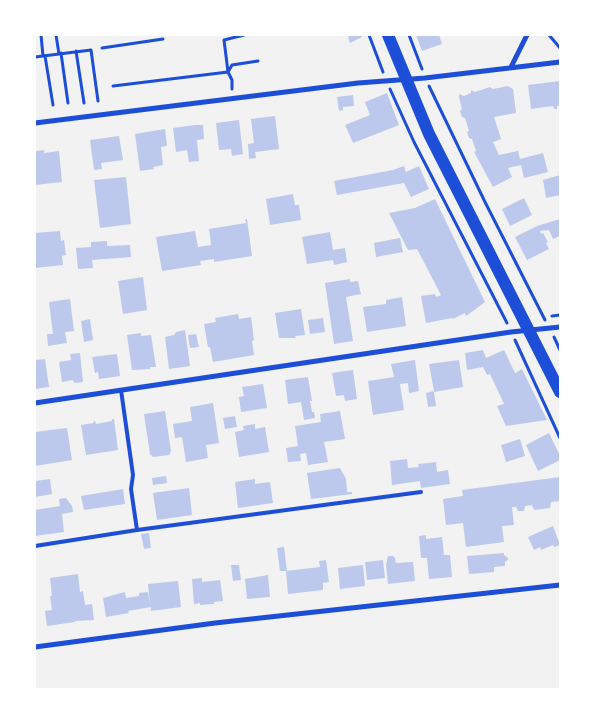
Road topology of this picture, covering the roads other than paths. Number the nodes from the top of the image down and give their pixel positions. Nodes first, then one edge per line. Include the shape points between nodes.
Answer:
1 (388, 35) edge
2 (526, 35) edge
3 (560, 62) edge
4 (511, 67) junction
5 (406, 79) junction
6 (35, 123) edge
7 (560, 327) edge
8 (528, 330) junction
9 (121, 390) junction
10 (560, 392) edge
11 (35, 403) edge
12 (421, 492) dead end
13 (137, 530) junction
14 (35, 546) edge
15 (560, 585) edge
16 (35, 646) edge

1 - 5 main road
2 - 4 street
3 - 4 street
4 - 5 street
5 - 6 street
5 - 8 main road via 429,134
7 - 8 street
8 - 9 street
8 - 10 main road
9 - 11 street
9 - 13 lane via 134,475 131,489
12 - 13 lane
13 - 14 lane
15 - 16 street

